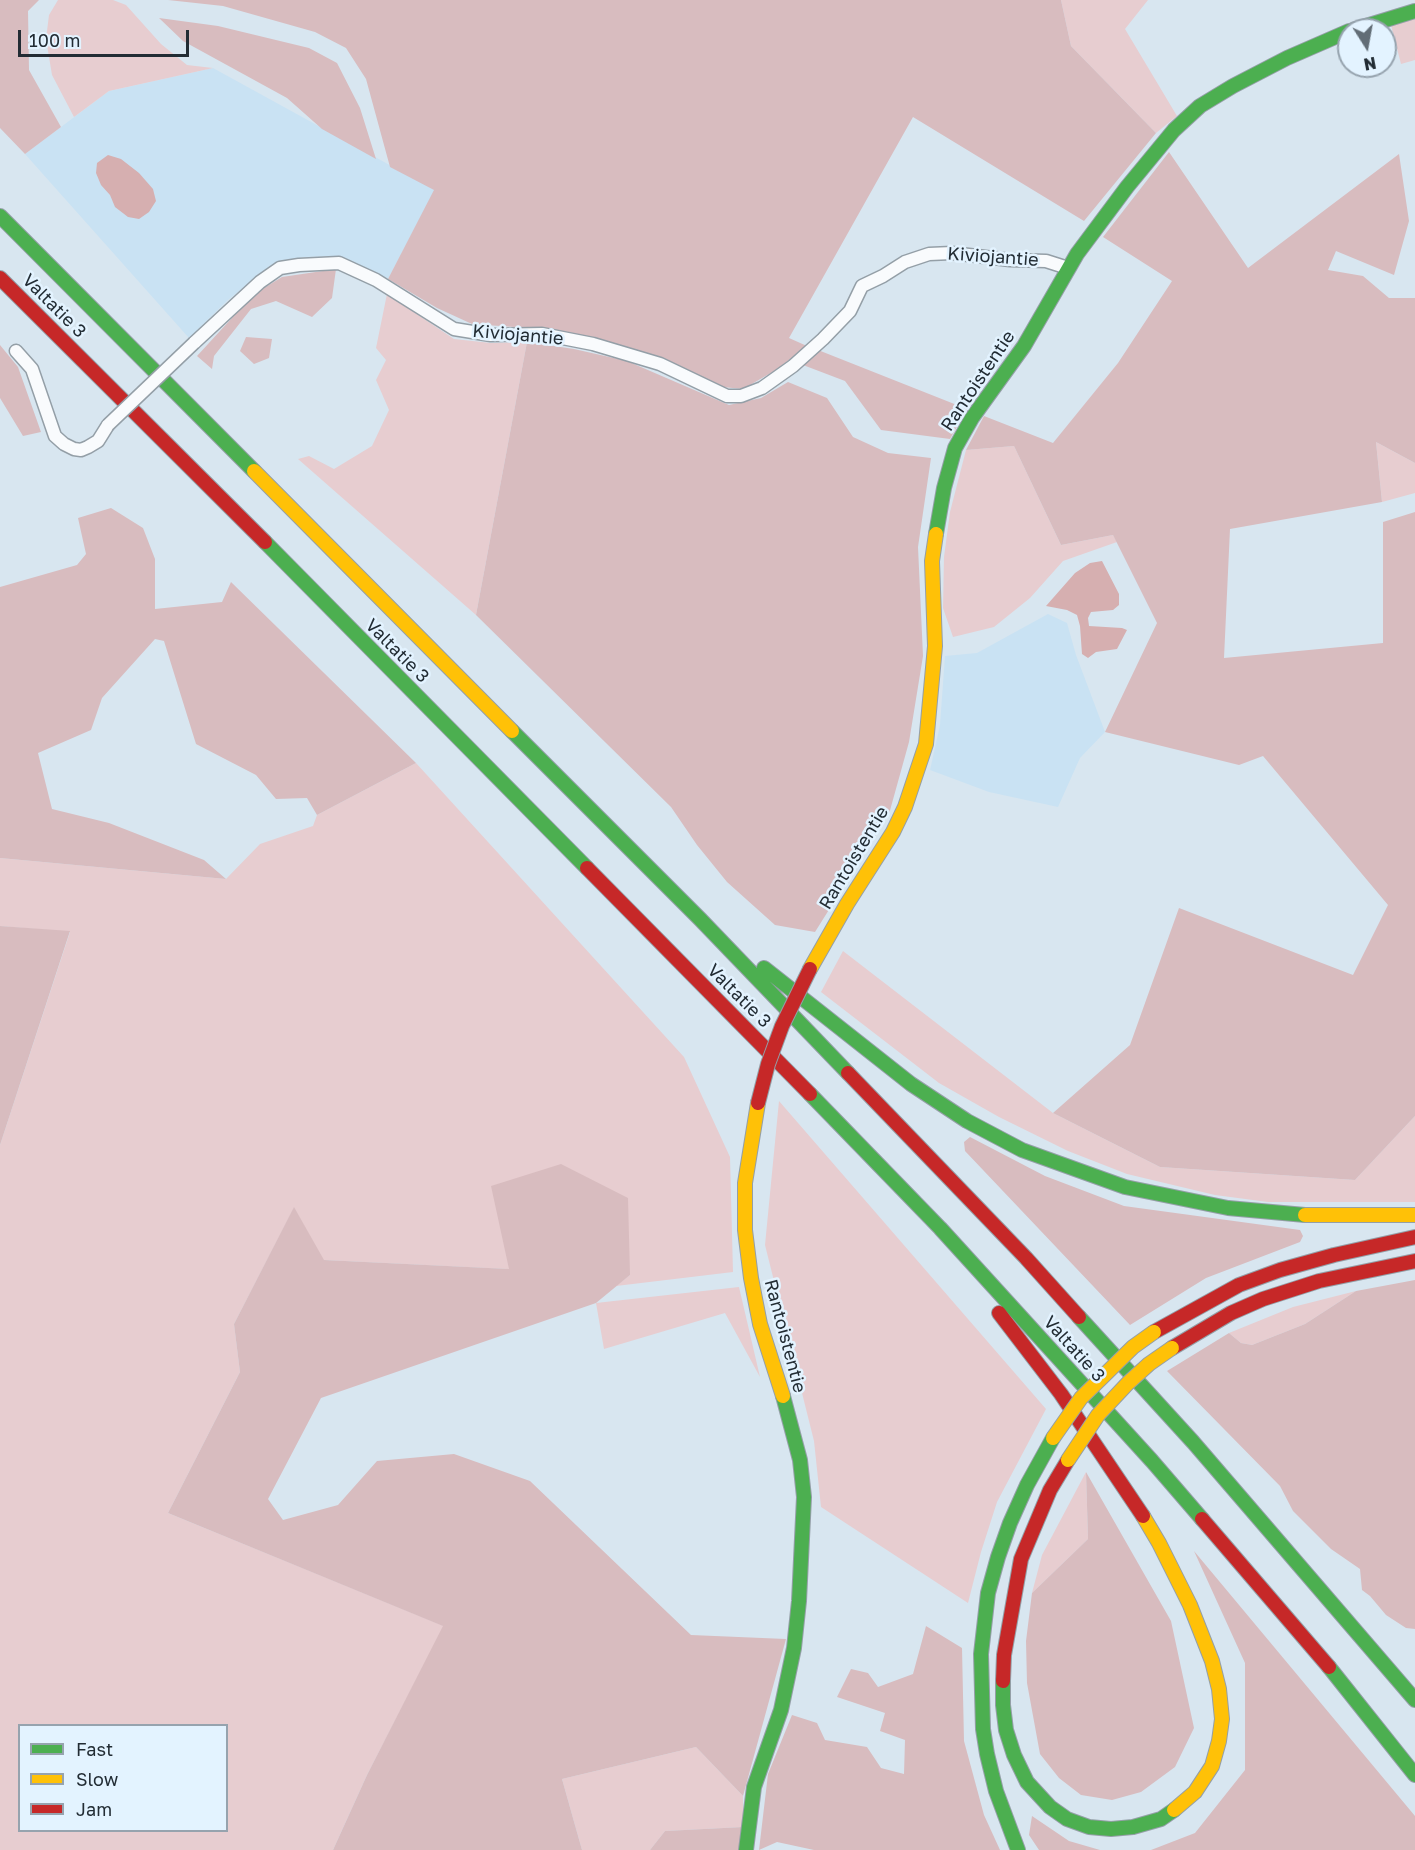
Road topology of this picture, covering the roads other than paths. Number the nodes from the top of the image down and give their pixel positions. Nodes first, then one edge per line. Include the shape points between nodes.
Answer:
1 (1415, 11) edge
2 (1388, 18) edge
3 (1337, 37) edge
4 (0, 216) edge
5 (1068, 268) junction
6 (0, 278) edge
7 (16, 351) dead end
8 (700, 919) junction
9 (1415, 1215) edge
10 (940, 1228) junction
11 (1415, 1237) edge
12 (1415, 1261) edge
13 (1415, 1700) edge
14 (1415, 1774) edge
15 (746, 1850) edge
16 (1018, 1850) edge

1 - 2 main road, Rantoistentie
3 - 5 main road, Rantoistentie via 1261,71 1186,118 1127,187
4 - 8 main road, Valtatie 3
5 - 7 street, Kiviojantie, bridge via 1046,261 952,253 928,254 905,262 862,286 850,311 792,366 762,388 741,396 727,396 660,364 593,344 542,334 491,335 454,329 376,280 339,263 280,268 251,289 194,343 108,425 98,441 81,450 55,436 32,369
5 - 15 main road, Rantoistentie, bridge via 1024,346 955,448 932,561 935,646 926,744 893,832 847,904 782,1026 758,1103 745,1183 746,1242 760,1324 800,1460 804,1497 794,1648 781,1710 754,1787
6 - 10 main road, Valtatie 3
8 - 9 main road via 911,1084 967,1121 1022,1150 1125,1187 1228,1209 1296,1215
8 - 13 main road, Valtatie 3 via 1026,1258 1193,1442
10 - 12 main road, bridge via 1061,1394 1133,1499 1190,1605 1212,1661 1222,1719 1212,1766 1195,1792 1161,1819 1111,1829 1089,1827 1050,1807 1027,1782 1006,1730 1004,1654 1011,1607 1021,1558 1050,1490 1068,1460 1098,1415 1128,1383 1172,1348 1263,1299 1319,1281
10 - 14 main road, Valtatie 3 via 1152,1461 1353,1695
11 - 16 main road, bridge via 1334,1254 1260,1277 1201,1304 1133,1347 1080,1398 1053,1438 1006,1534 988,1593 982,1644 987,1754

